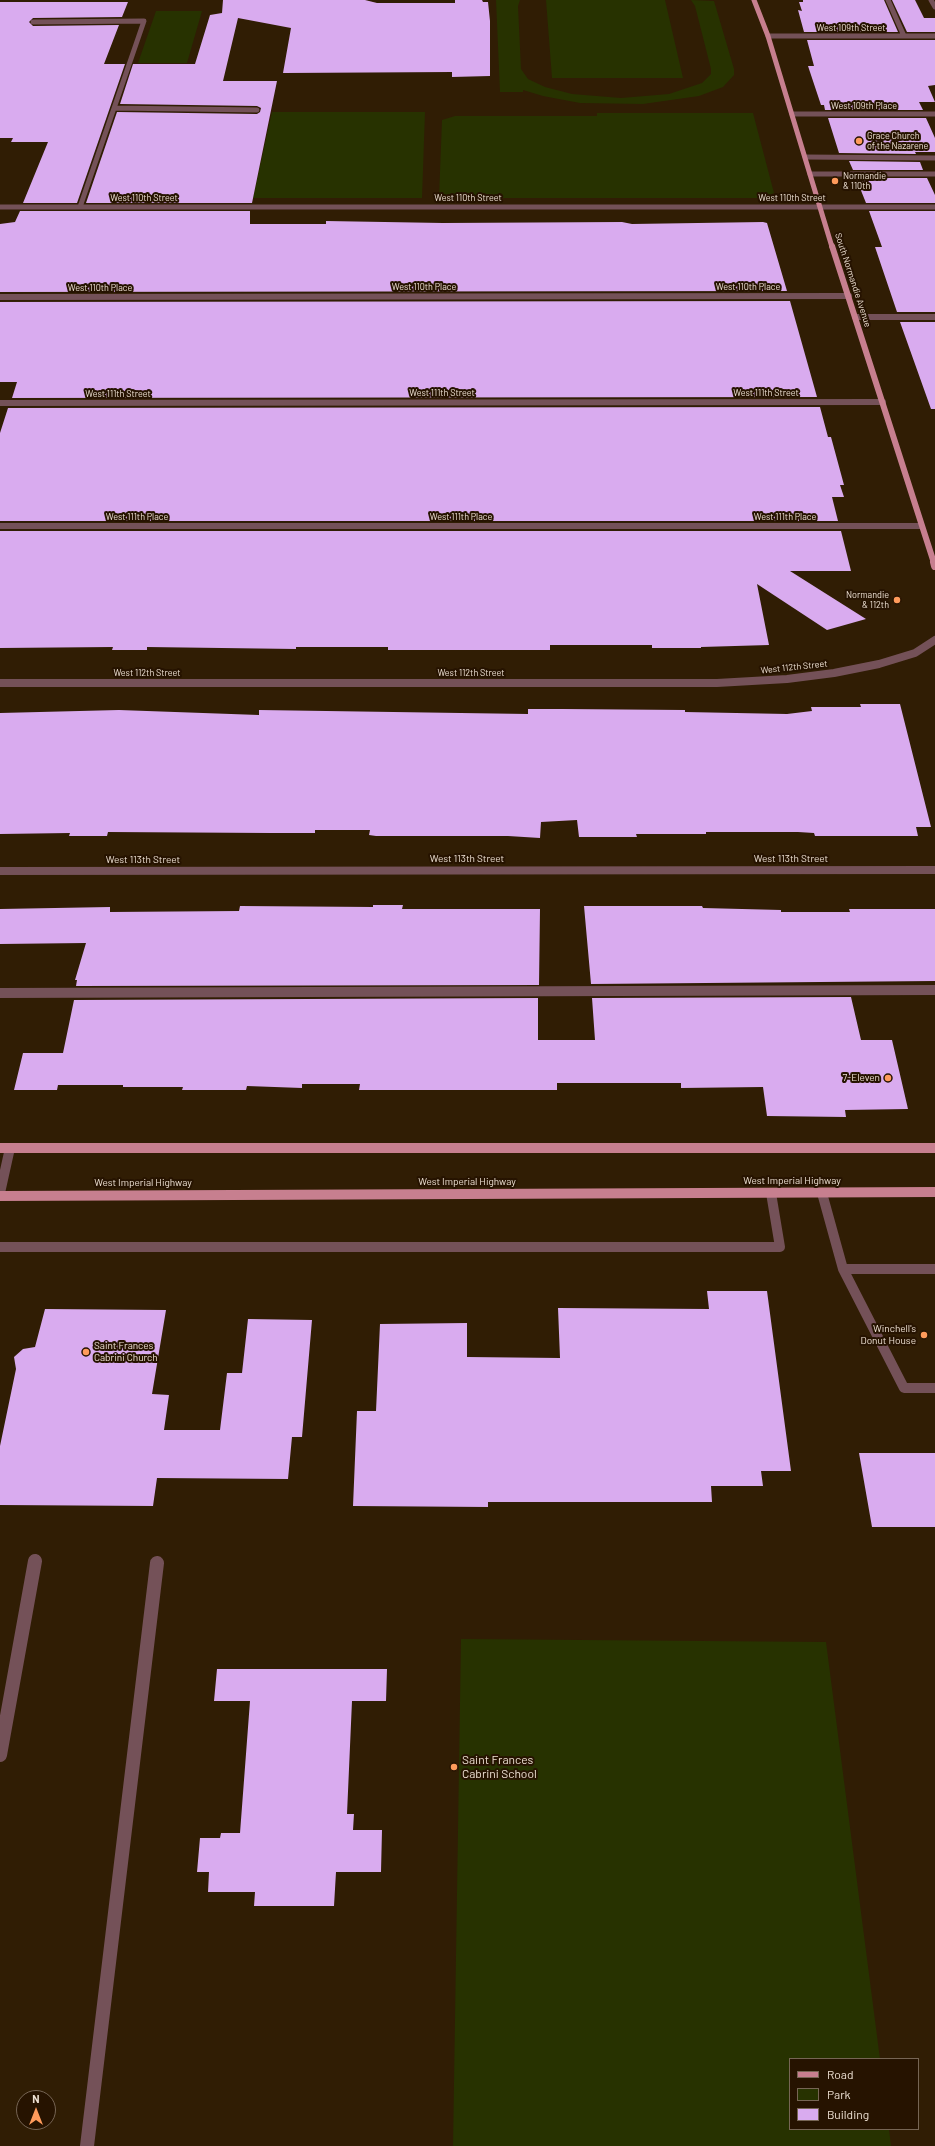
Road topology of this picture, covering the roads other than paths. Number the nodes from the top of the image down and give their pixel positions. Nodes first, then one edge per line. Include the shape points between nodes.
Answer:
1 (754, 0) edge
2 (888, 0) edge
3 (932, 0) edge
4 (935, 7) edge
5 (33, 22) dead end
6 (768, 36) junction
7 (904, 36) junction
8 (935, 36) edge
9 (114, 108) junction
10 (257, 110) dead end
11 (792, 114) junction
12 (935, 114) edge
13 (805, 157) junction
14 (935, 158) edge
15 (810, 174) junction
16 (935, 174) edge
17 (0, 207) edge
18 (80, 207) junction
19 (820, 207) junction
20 (935, 207) edge
21 (849, 296) junction
22 (0, 297) edge
23 (855, 317) junction
24 (935, 318) edge
25 (883, 402) junction
26 (0, 403) edge
27 (0, 526) edge
28 (922, 526) junction
29 (935, 566) edge
30 (935, 640) edge
31 (0, 683) edge
32 (935, 870) edge
33 (0, 871) edge
34 (935, 990) edge
35 (0, 993) edge
36 (5, 1148) edge
37 (935, 1148) edge
38 (935, 1192) edge
39 (771, 1193) junction
40 (822, 1193) junction
41 (0, 1195) edge
42 (0, 1247) edge
43 (843, 1269) junction
44 (935, 1269) edge
45 (935, 1388) edge
46 (35, 1561) dead end
47 (157, 1563) dead end
48 (0, 1755) edge
49 (87, 2146) edge

1 - 6 main road, South Normandie Avenue
2 - 7 street
3 - 4 street
5 - 9 street via 144,21
6 - 7 street, West 109th Street
6 - 11 main road, South Normandie Avenue
7 - 8 street, West 109th Street
9 - 10 street
9 - 18 street
11 - 12 street, West 109th Place
11 - 13 main road, South Normandie Avenue
13 - 14 street
13 - 15 main road, South Normandie Avenue
15 - 16 street
15 - 19 main road, South Normandie Avenue
17 - 18 street, West 110th Street
18 - 19 street, West 110th Street
19 - 20 street, West 110th Street
19 - 21 main road, South Normandie Avenue
21 - 22 street, West 110th Place
21 - 23 main road, South Normandie Avenue
23 - 24 street
23 - 25 main road, South Normandie Avenue
25 - 26 street, West 111th Street
25 - 28 main road, South Normandie Avenue
27 - 28 street, West 111th Place
28 - 29 main road, South Normandie Avenue
30 - 31 street, West 112th Street via 915,653 879,664 834,673 717,683
32 - 33 street, West 113th Street
34 - 35 street
36 - 37 main road
36 - 41 street
38 - 40 main road, West Imperial Highway
39 - 40 main road, West Imperial Highway
39 - 41 main road, West Imperial Highway
39 - 42 street via 780,1246
40 - 43 street
43 - 44 street
43 - 45 street via 904,1388
46 - 48 street
47 - 49 street

